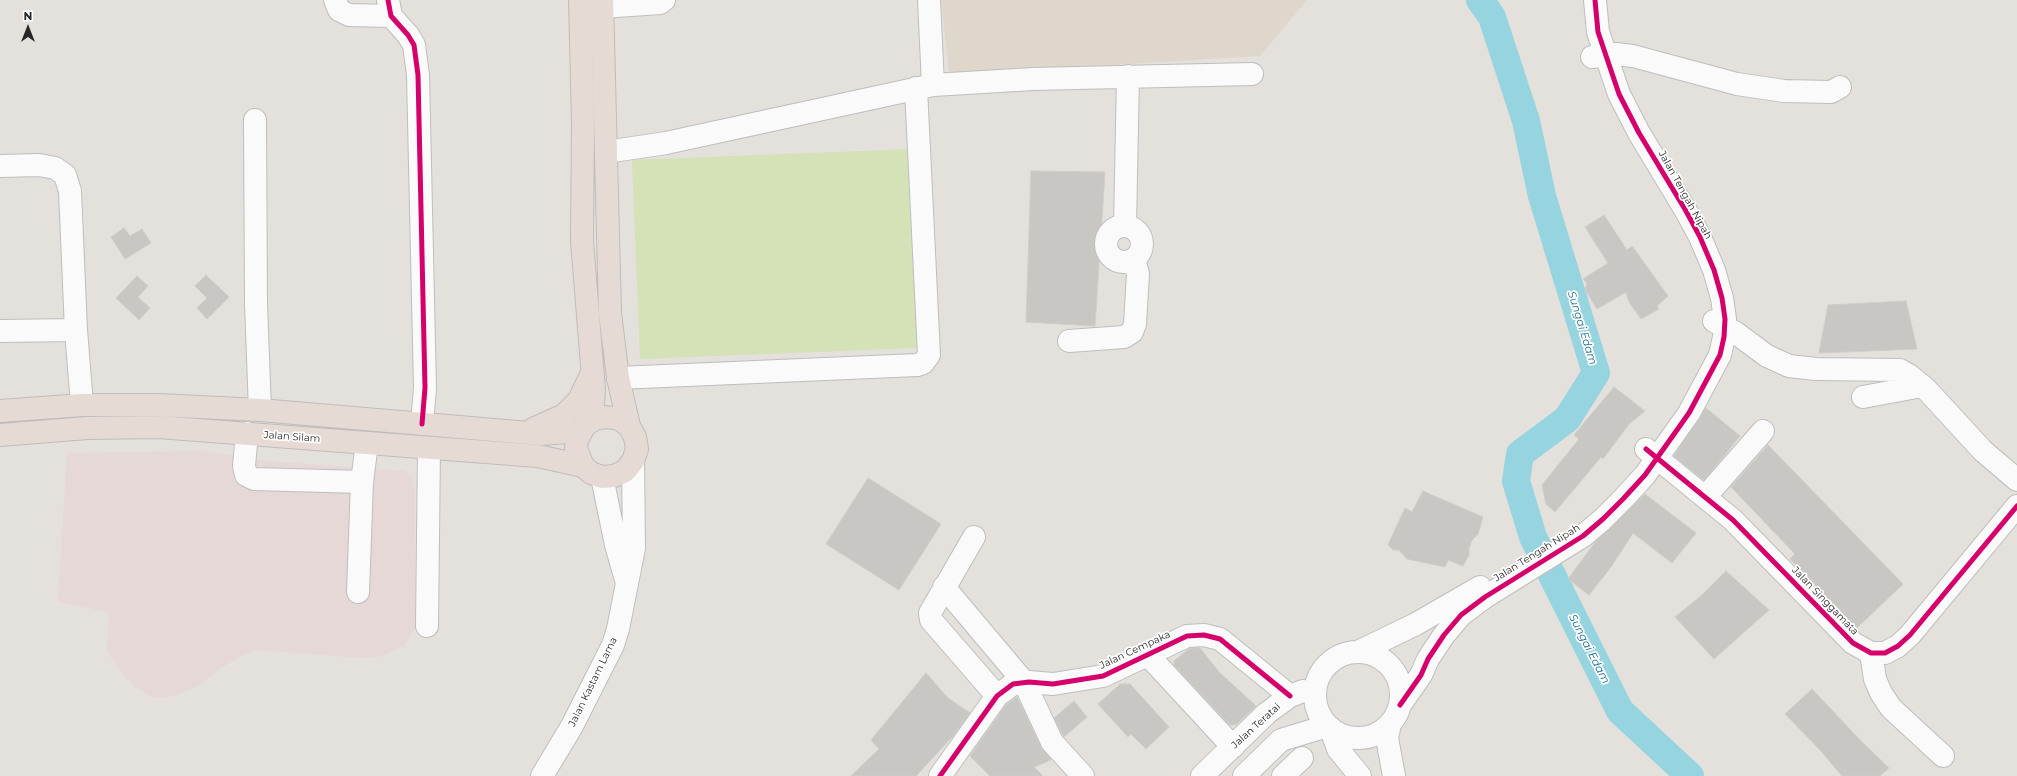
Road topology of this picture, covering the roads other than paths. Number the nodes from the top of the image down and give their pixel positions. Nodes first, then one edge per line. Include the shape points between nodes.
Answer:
1 (335, 0) edge
2 (580, 0) edge
3 (664, 0) edge
4 (929, 0) edge
5 (1581, 0) edge
6 (1595, 0) edge
7 (602, 4) edge
8 (390, 8) edge
9 (1599, 56) junction
10 (1252, 74) dead end
11 (1128, 76) junction
12 (925, 86) junction
13 (1840, 87) dead end
14 (255, 120) dead end
15 (606, 152) junction
16 (0, 166) edge
17 (1125, 226) junction
18 (1134, 259) junction
19 (1719, 324) junction
20 (76, 330) junction
21 (0, 331) edge
22 (1069, 341) dead end
23 (592, 369) junction
24 (618, 378) junction
25 (1922, 386) junction
26 (1863, 397) dead end
27 (82, 405) junction
28 (260, 410) junction
29 (0, 411) edge
30 (422, 424) junction
31 (629, 426) junction
32 (583, 428) junction
33 (1763, 431) dead end
34 (518, 432) junction
35 (247, 434) junction
36 (0, 435) edge
37 (367, 443) junction
38 (429, 448) junction
39 (1651, 453) junction
40 (633, 461) junction
41 (583, 466) junction
42 (602, 477) junction
43 (2017, 480) edge
44 (362, 482) junction
45 (1706, 496) junction
46 (2017, 506) edge
47 (974, 537) dead end
48 (1509, 576) junction
49 (627, 583) junction
50 (944, 587) junction
51 (358, 592) dead end
52 (426, 626) dead end
53 (1358, 652) junction
54 (1871, 653) junction
55 (1147, 654) junction
56 (1024, 682) junction
57 (1316, 686) junction
58 (997, 696) junction
59 (1290, 696) junction
60 (1400, 705) junction
61 (1390, 724) junction
62 (1329, 728) junction
63 (1233, 746) junction
64 (1943, 756) dead end
65 (1302, 758) dead end
66 (542, 776) edge
67 (940, 776) edge
68 (1083, 776) edge
69 (1202, 776) edge
70 (1244, 776) edge
71 (1283, 776) edge
72 (1360, 776) edge
73 (1394, 776) edge

1 - 8 street via 340,10 349,15
2 - 23 highway via 582,241
3 - 7 street via 660,3
4 - 12 street
5 - 9 street, Jalan Tengah Nipah via 1586,37
6 - 9 street, Jalan Tengah Nipah
7 - 15 highway
8 - 30 street via 414,45 418,75 425,388
9 - 13 street via 1633,56 1737,84 1768,89 1815,93 1831,92
9 - 19 street, Jalan Tengah Nipah via 1605,95 1625,133 1674,211 1699,259
10 - 11 street
11 - 12 street
11 - 17 street
12 - 15 street via 666,143
12 - 24 street via 929,354 923,363
14 - 28 street
15 - 24 highway via 610,313
16 - 20 street via 39,165 55,168 65,176 70,191
17 - 18 street via 1132,228 1142,239 1140,254
17 - 18 street via 1113,230 1109,236 1107,249 1115,259 1128,262
18 - 22 street via 1138,274 1135,324 1132,332 1124,337
19 - 25 street via 1767,356 1789,366 1816,369 1900,370
19 - 39 street, Jalan Tengah Nipah via 1708,354 1680,407
20 - 21 street
20 - 27 street
23 - 32 highway via 593,404
23 - 34 highway via 579,400 564,415 533,429
24 - 31 highway
25 - 26 street
25 - 43 street via 1982,451
27 - 28 highway via 158,405
27 - 29 highway
28 - 30 highway
30 - 34 highway
31 - 32 highway via 619,419 607,417 595,419
31 - 40 highway via 635,437 637,449
32 - 34 highway via 541,434
32 - 41 highway via 576,449
33 - 45 street
35 - 36 highway, Jalan Silam via 158,427 87,428
35 - 37 highway, Jalan Silam
35 - 44 street via 244,466 246,475 254,479
37 - 38 highway, Jalan Silam
37 - 44 street
38 - 41 highway, Jalan Silam via 538,456
38 - 52 street
39 - 45 street, Jalan Singgamata
39 - 48 street, Jalan Tengah Nipah via 1576,527 1567,540
40 - 42 highway via 625,471 614,476
40 - 49 street, Jalan Kastam Lama via 635,533
41 - 42 highway
42 - 49 street via 617,550
44 - 51 street
45 - 54 street, Jalan Singgamata via 1853,642
46 - 54 street via 1910,635 1885,653
47 - 50 street
48 - 53 street, Jalan Tengah Nipah
48 - 60 street, Jalan Tengah Nipah via 1461,615 1444,635
49 - 66 street, Jalan Kastam Lama via 613,645 572,726
50 - 56 street
50 - 58 street via 932,606 931,620
53 - 57 street via 1344,655 1331,662 1324,669
53 - 60 street via 1378,658 1394,672 1400,691
54 - 64 street via 1875,679 1891,708
55 - 56 street, Jalan Cempaka via 1104,676 1053,684
55 - 59 street, Jalan Cempaka via 1187,636 1204,635 1220,639
55 - 63 street
56 - 58 street, Jalan Cempaka via 1013,684
56 - 68 street via 1052,742
57 - 59 street, Jalan Teratai
57 - 62 street via 1315,700 1319,713
58 - 67 street, Jalan Cempaka
59 - 63 street, Jalan Teratai via 1267,713
60 - 61 street
61 - 62 street via 1378,733 1360,738 1341,734
61 - 73 street via 1387,738
62 - 70 street via 1281,740
62 - 72 street via 1338,749
63 - 69 street, Jalan Teratai
65 - 71 street

